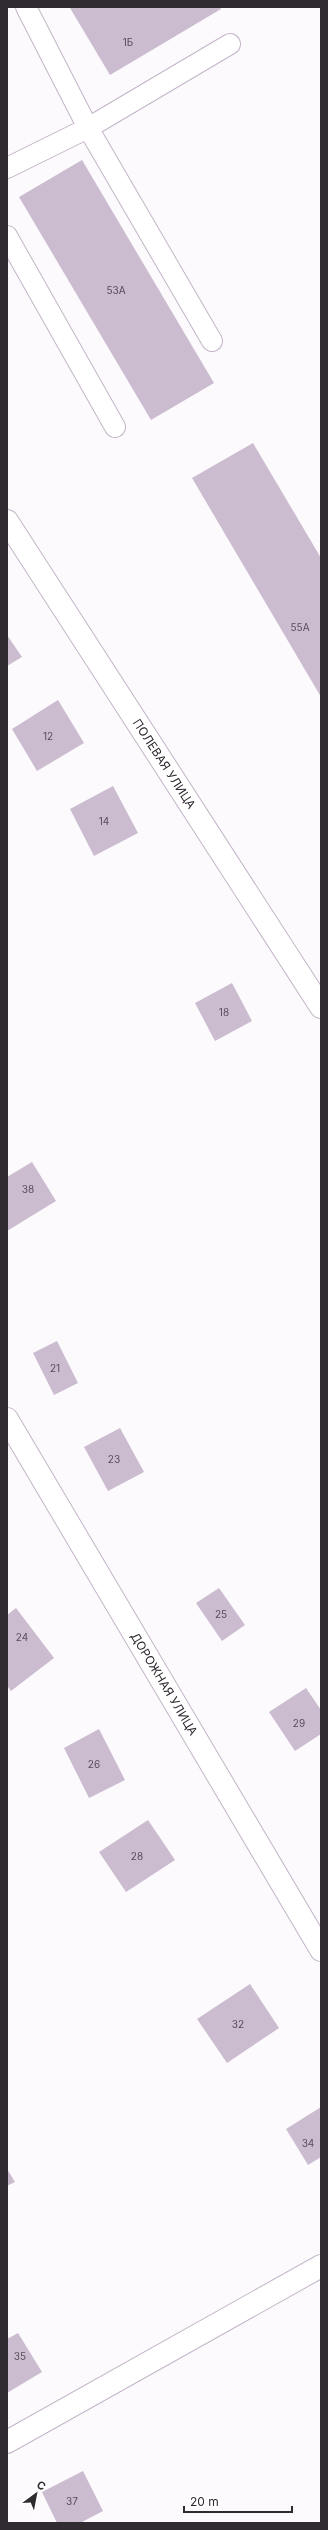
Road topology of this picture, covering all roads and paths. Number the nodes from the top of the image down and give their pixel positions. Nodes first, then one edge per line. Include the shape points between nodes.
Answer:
1 (26, 7) edge
2 (230, 44) dead end
3 (88, 128) junction
4 (7, 168) edge
5 (7, 236) edge
6 (212, 341) dead end
7 (115, 427) dead end
8 (7, 521) edge
9 (321, 1007) edge
10 (7, 1419) edge
11 (321, 1950) edge
12 (321, 2266) edge
13 (7, 2442) edge

1 - 3 lane
2 - 3 lane
3 - 4 lane
3 - 6 lane
5 - 7 lane
8 - 9 street, ПОЛЕВАЯ УЛИЦА
10 - 11 street, ДОРОЖНАЯ УЛИЦА
12 - 13 street

